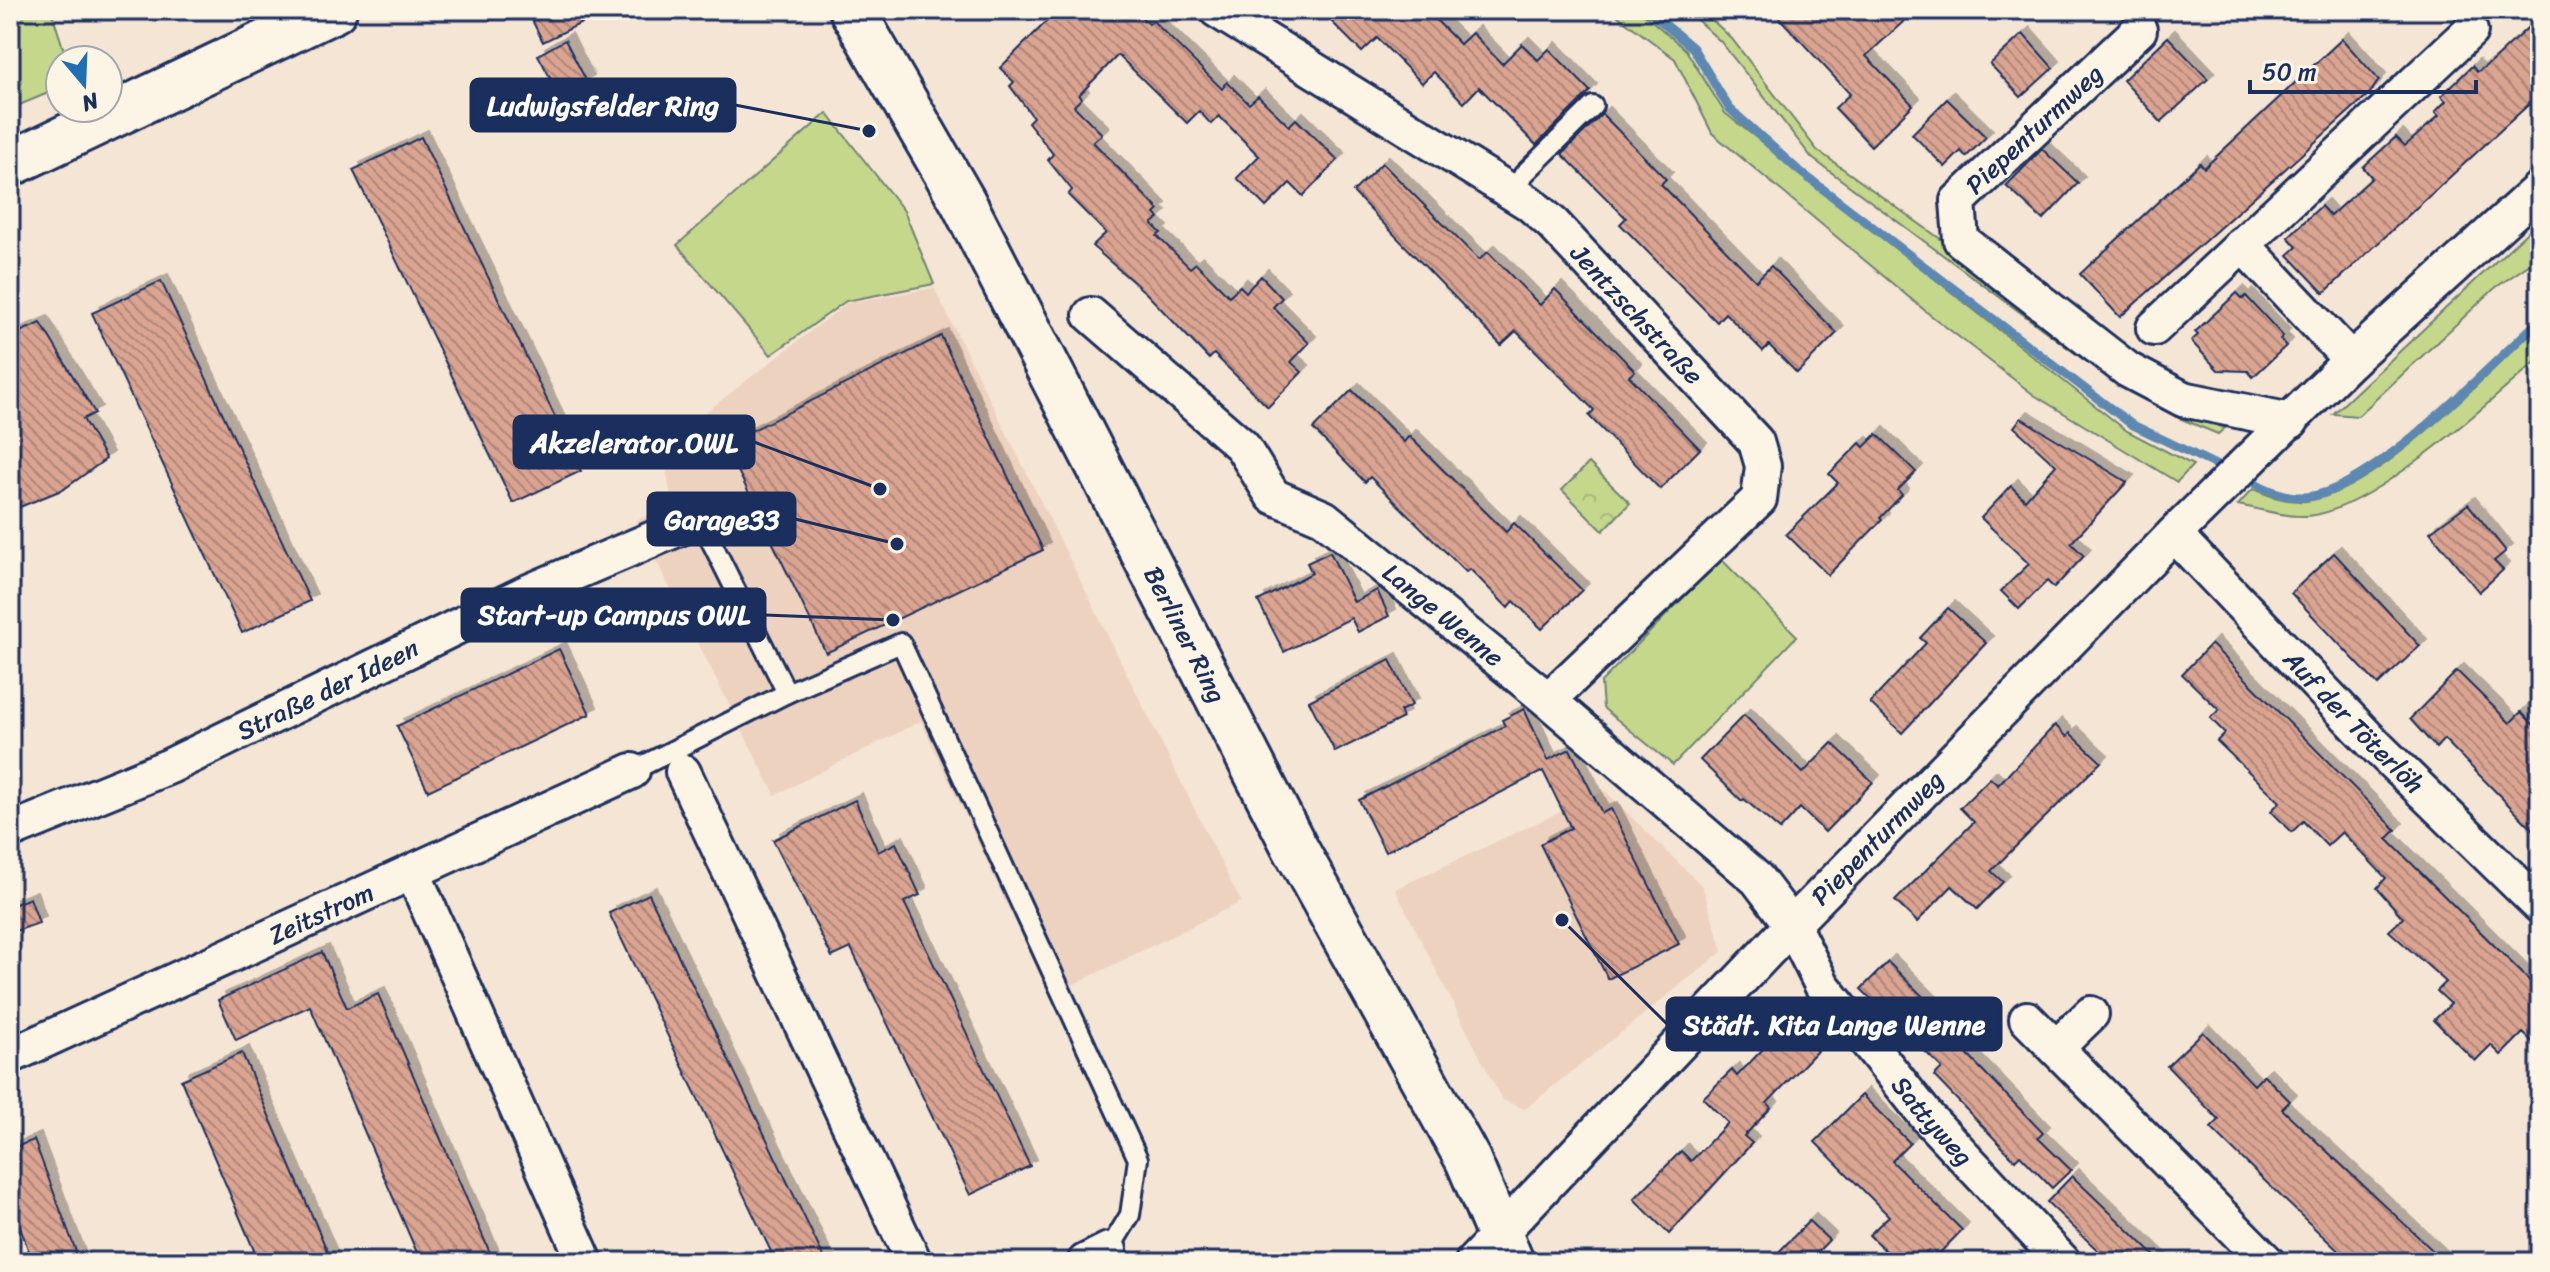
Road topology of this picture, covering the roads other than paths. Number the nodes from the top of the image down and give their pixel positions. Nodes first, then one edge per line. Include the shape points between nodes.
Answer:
1 (334, 10) edge
2 (852, 10) edge
3 (1217, 10) edge
4 (2139, 30) dead end
5 (2470, 31) dead end
6 (1593, 106) dead end
7 (10, 164) edge
8 (2540, 188) edge
9 (1513, 193) junction
10 (2242, 244) junction
11 (1091, 315) dead end
12 (2154, 328) dead end
13 (2351, 360) junction
14 (2281, 429) junction
15 (700, 519) joint
16 (2174, 534) junction
17 (787, 693) junction
18 (1548, 700) junction
19 (632, 771) joint
20 (683, 772) dead end
21 (10, 831) edge
22 (413, 873) junction
23 (2540, 906) edge
24 (1792, 925) junction
25 (2091, 1014) dead end
26 (2027, 1019) dead end
27 (2056, 1048) junction
28 (10, 1056) edge
29 (1494, 1252) edge
30 (1097, 1256) edge
31 (585, 1262) edge
32 (914, 1262) edge
33 (2063, 1262) edge
34 (2267, 1262) edge

1 - 7 main road
2 - 29 main road, Berliner Ring via 963,202 1294,846 1468,1160
3 - 9 street, Jentzschstraße
4 - 14 street, Piepenturmweg via 1958,201 1961,240 2128,370 2183,399
5 - 10 street
6 - 9 lane via 1524,174
8 - 13 street, Piepenturmweg
9 - 18 street, Jentzschstraße via 1553,224 1756,442 1763,466 1759,499
10 - 12 street
10 - 13 street
11 - 18 street, Lange Wenne via 1242,446 1273,496 1324,518
13 - 14 street, Piepenturmweg
14 - 16 street, Piepenturmweg
15 - 17 lane
15 - 21 street, Straße der Ideen via 524,594 183,760
16 - 23 street, Auf der Töterlöh via 2375,745
16 - 24 street, Piepenturmweg
17 - 19 lane
17 - 30 lane via 901,643 1138,1159 1130,1215
18 - 24 street, Lange Wenne via 1757,879
19 - 22 street, Zeitstrom
20 - 32 street
22 - 28 street, Zeitstrom
22 - 31 street
24 - 29 street, Piepenturmweg
24 - 33 street, Sattyweg via 1822,985 1928,1118
25 - 27 street
26 - 27 street
27 - 34 street

